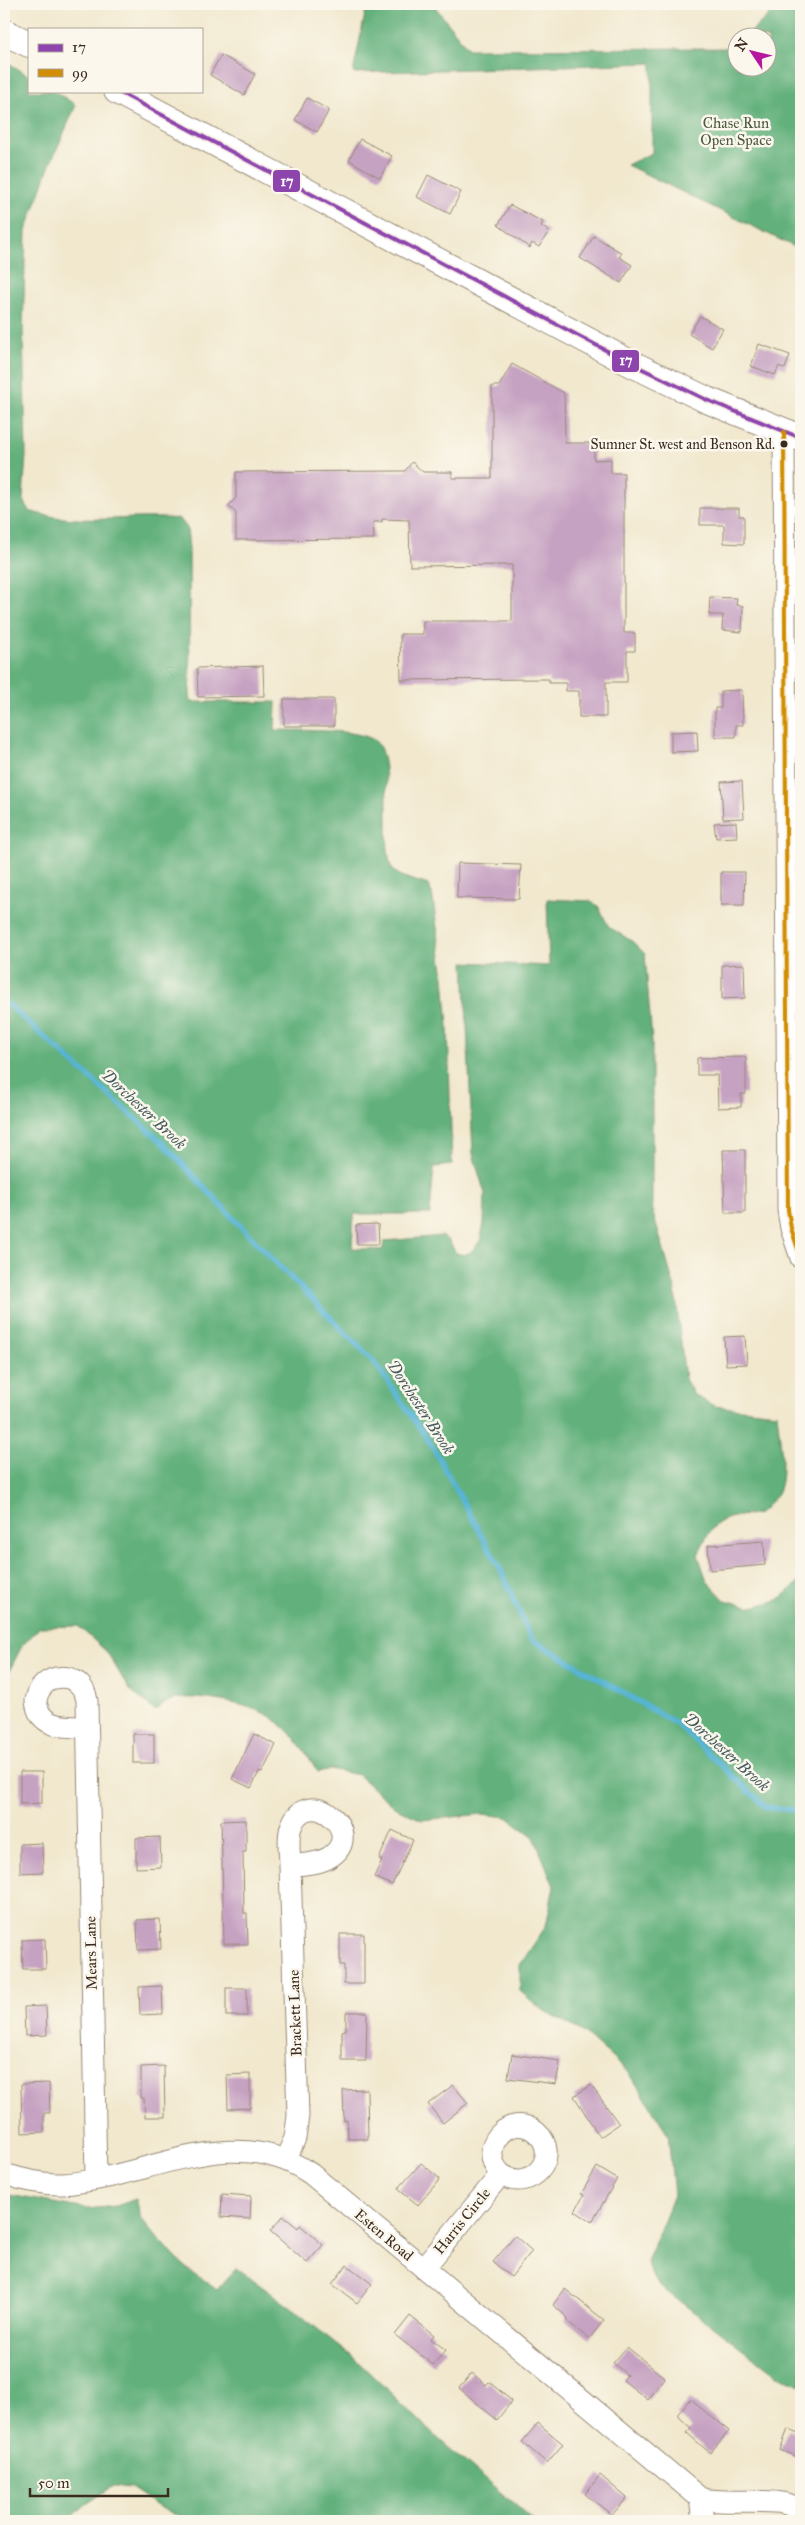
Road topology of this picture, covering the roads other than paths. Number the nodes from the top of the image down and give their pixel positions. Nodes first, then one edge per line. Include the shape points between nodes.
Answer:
1 (4, 32) edge
2 (28, 44) edge
3 (119, 92) edge
4 (793, 435) edge
5 (801, 1258) edge
6 (87, 1727) dead end
7 (290, 1866) dead end
8 (286, 2159) junction
9 (4, 2174) edge
10 (501, 2174) dead end
11 (96, 2178) junction
12 (424, 2268) junction
13 (700, 2498) junction
14 (801, 2514) edge
15 (704, 2521) edge

1 - 2 main road
3 - 4 main road via 628,362 707,400
4 - 5 street via 788,1210
6 - 11 street, Mears Lane
7 - 8 street, Brackett Lane via 298,2116 295,2138
8 - 11 street, Esten Road via 256,2152 224,2151
8 - 12 street, Esten Road via 311,2174
9 - 11 street, Esten Road via 54,2184
10 - 12 street, Harris Circle
12 - 13 street, Esten Road
13 - 14 street, Esten Road via 721,2503 782,2502 793,2505
13 - 15 street

